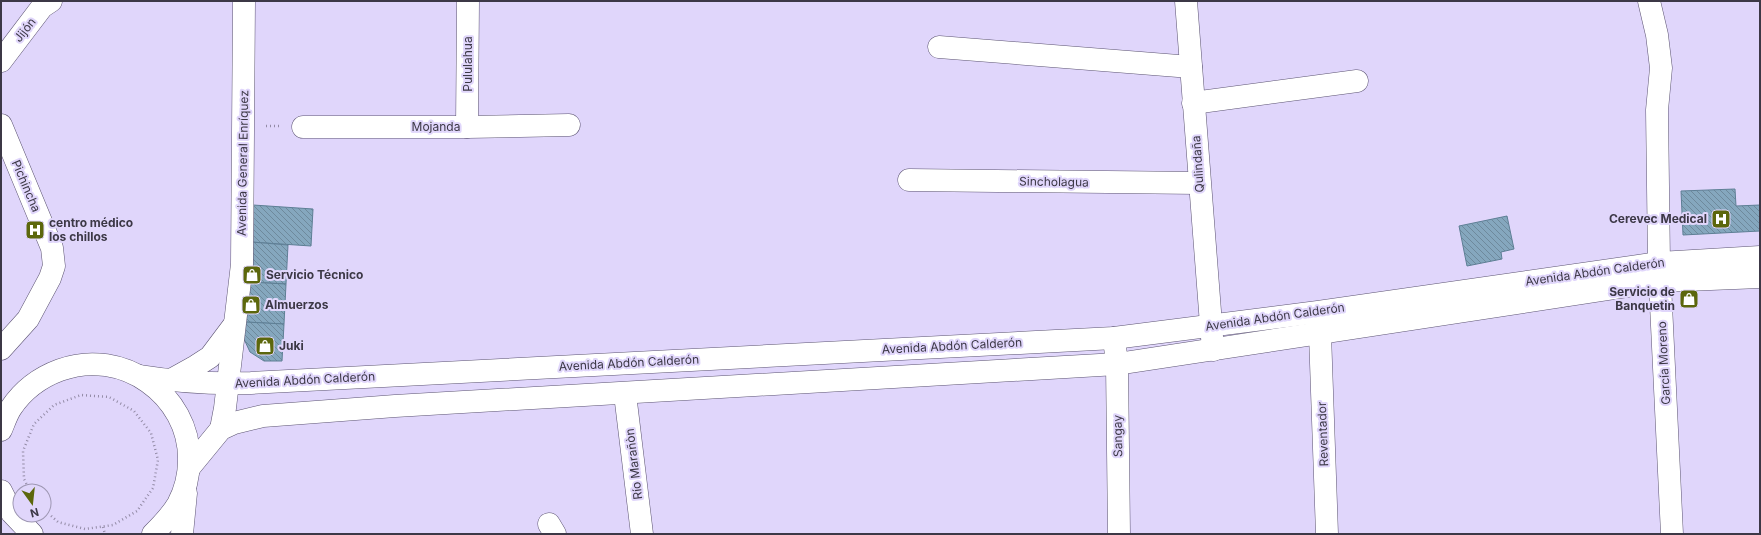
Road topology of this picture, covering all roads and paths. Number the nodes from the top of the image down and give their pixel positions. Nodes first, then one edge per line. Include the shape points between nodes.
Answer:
1 (51, 1) edge
2 (244, 1) edge
3 (468, 1) edge
4 (1186, 1) edge
5 (1650, 1) edge
6 (939, 47) dead end
7 (1, 61) edge
8 (1191, 67) junction
9 (1357, 81) dead end
10 (1193, 103) junction
11 (1, 125) edge
12 (244, 125) junction
13 (569, 125) dead end
14 (303, 127) joint
15 (468, 127) junction
16 (909, 180) dead end
17 (1199, 183) junction
18 (1760, 257) edge
19 (1660, 272) junction
20 (1760, 277) edge
21 (235, 324) junction
22 (1211, 326) junction
23 (1320, 334) junction
24 (1114, 338) junction
25 (1, 350) edge
26 (1213, 350) junction
27 (1117, 364) junction
28 (140, 376) junction
29 (169, 381) junction
30 (228, 384) junction
31 (29, 388) junction
32 (625, 394) junction
33 (1, 397) edge
34 (221, 429) junction
35 (1, 430) edge
36 (188, 475) junction
37 (26, 483) edge
38 (1, 491) edge
39 (6, 510) edge
40 (52, 517) edge
41 (103, 527) junction
42 (29, 533) edge
43 (104, 534) edge
44 (153, 534) edge
45 (182, 534) edge
46 (642, 534) edge
47 (1119, 534) edge
48 (1326, 534) edge
49 (1672, 534) edge

1 - 7 main road, Jijón via 42,7
2 - 12 main road, Avenida General Enríquez
3 - 15 main road, Pululahua
4 - 8 main road, Qulindaña
5 - 19 main road, García Moreno via 1660,68 1657,110
6 - 8 main road
8 - 10 main road, Qulindaña
9 - 10 main road
10 - 17 main road, Qulindaña
11 - 25 main road, Pichincha via 52,248 54,266 28,319
12 - 14 path
12 - 21 main road, Avenida General Enríquez via 242,264
13 - 15 main road, Mojanda
14 - 15 main road, Mojanda
16 - 17 main road, Sincholagua
17 - 22 main road, Qulindaña
18 - 19 main road, Avenida Abdón Calderón
19 - 20 main road, Avenida Abdón Calderón
19 - 22 main road, Avenida Abdón Calderón
19 - 23 main road, Avenida Abdón Calderón
19 - 49 main road, García Moreno
21 - 29 main road via 210,357
21 - 30 main road, Avenida General Enríquez
22 - 24 main road, Avenida Abdón Calderón
22 - 26 main road, Qulindaña
23 - 26 main road, Avenida Abdón Calderón
23 - 48 main road, Reventador
24 - 27 main road, Sangay
24 - 30 main road, Avenida Abdón Calderón
26 - 27 main road, Avenida Abdón Calderón
27 - 32 main road, Avenida Abdón Calderón
27 - 47 main road, Sangay
28 - 29 main road, Avenida Abdón Calderón
28 - 31 main road via 118,367 94,364 71,366 48,374
28 - 36 main road via 159,390 178,414 187,440
29 - 30 main road, Avenida Abdón Calderón
30 - 34 main road, Avenida General Enríquez
31 - 33 main road
31 - 35 main road via 11,408
32 - 34 main road, Avenida Abdón Calderón via 263,416
32 - 46 main road, Río Marañòn
34 - 36 main road, Avenida Abdón Calderón
36 - 44 main road via 179,503
36 - 45 main road
37 - 41 path via 23,451 34,424 54,405 81,396 109,398 134,410 151,433 158,460 153,488 137,511 113,525
38 - 39 main road
39 - 42 main road
40 - 41 path via 58,522 85,529
41 - 43 path

